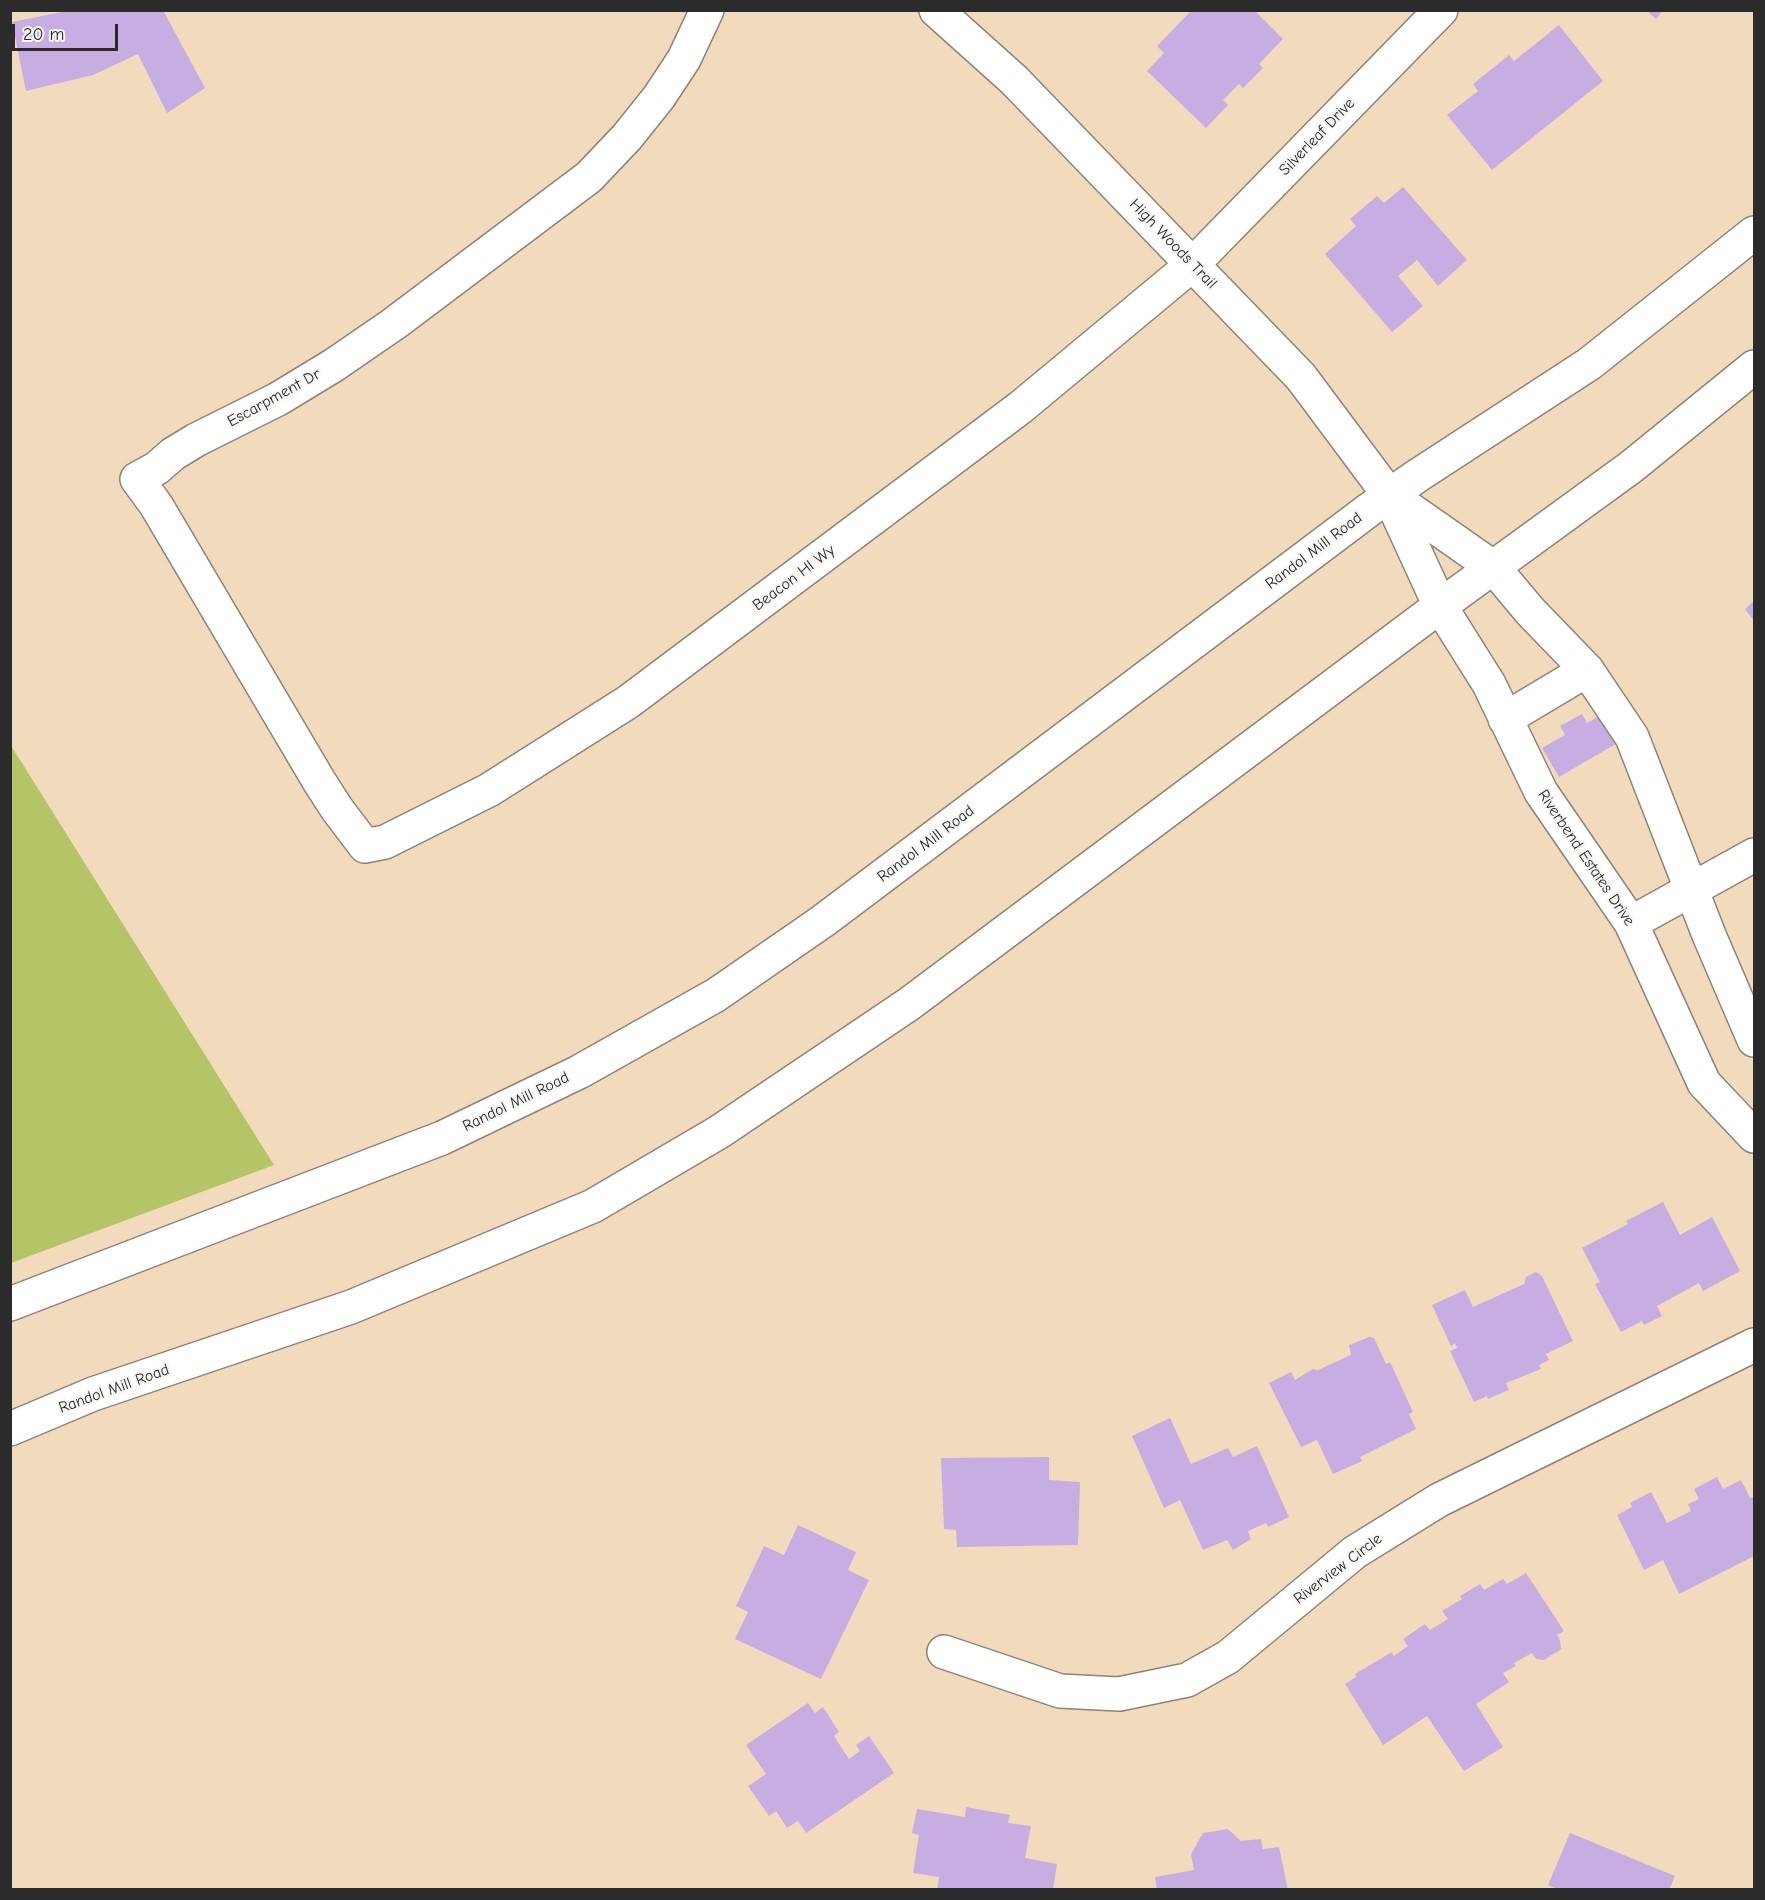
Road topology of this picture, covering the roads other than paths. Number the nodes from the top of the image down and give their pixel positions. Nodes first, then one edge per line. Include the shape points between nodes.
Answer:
1 (707, 10) edge
2 (936, 10) edge
3 (1441, 10) edge
4 (1755, 233) edge
5 (1193, 264) junction
6 (1755, 367) edge
7 (1389, 495) junction
8 (1494, 568) junction
9 (1440, 606) junction
10 (1587, 670) junction
11 (1506, 719) junction
12 (365, 846) joint
13 (1755, 855) edge
14 (1692, 890) junction
15 (1631, 923) junction
16 (1755, 1040) edge
17 (1755, 1136) edge
18 (10, 1304) edge
19 (1755, 1345) edge
20 (10, 1429) edge
21 (944, 1652) dead end

1 - 12 street, Escarpment Dr via 684,59 659,98 589,177 334,365 278,399 196,440 137,479 319,781
2 - 5 street, High Woods Trail via 1014,80
3 - 5 street, Silverleaf Drive
4 - 7 street, Randol Mill Road via 1590,364
5 - 7 street, High Woods Trail via 1301,377
5 - 12 street, Beacon Hl Wy via 1021,407 628,702 489,790 386,842
6 - 8 street, Randol Mill Road via 1631,467
7 - 8 street
7 - 9 street, Riverbend Estates Drive
7 - 18 street, Randol Mill Road via 823,921 716,995 579,1072 442,1138
8 - 9 street, Randol Mill Road
8 - 10 street
9 - 11 street, Riverbend Estates Drive
9 - 20 street, Randol Mill Road via 909,1004 719,1132 593,1206 351,1306 93,1394
10 - 11 street
10 - 14 street via 1632,737
11 - 15 street, Riverbend Estates Drive via 1540,792
13 - 14 street
14 - 15 street
14 - 16 street
15 - 17 street, Riverbend Estates Drive via 1704,1083
19 - 21 street, Riverview Circle via 1439,1500 1355,1552 1228,1657 1186,1680 1119,1694 1060,1691

